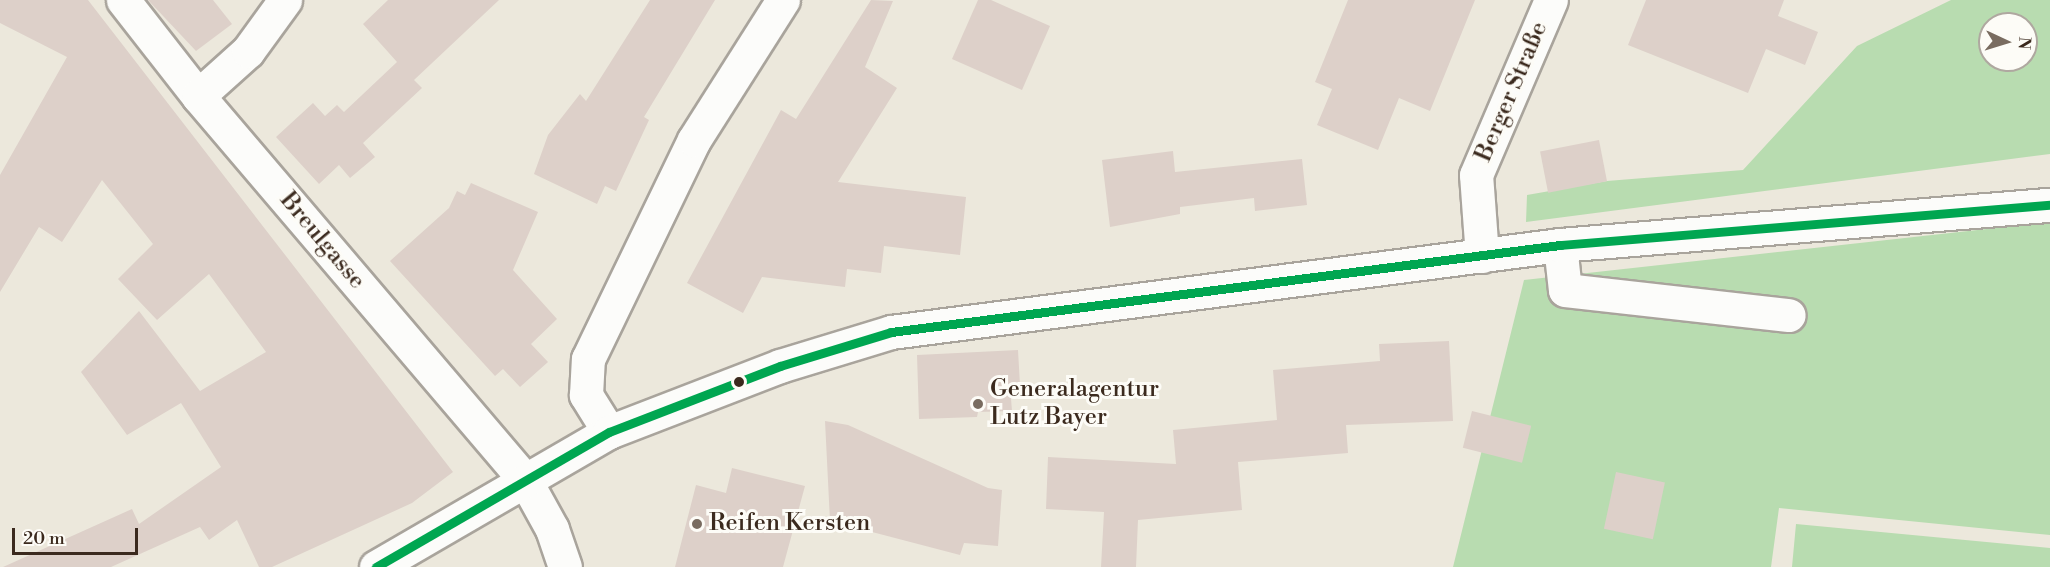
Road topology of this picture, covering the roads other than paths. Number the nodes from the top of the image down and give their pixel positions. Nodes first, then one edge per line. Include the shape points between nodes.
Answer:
1 (123, 0) edge
2 (285, 0) edge
3 (783, 0) edge
4 (1551, 0) edge
5 (198, 96) junction
6 (2050, 205) edge
7 (1560, 245) junction
8 (1482, 256) junction
9 (1789, 315) dead end
10 (609, 432) junction
11 (525, 480) junction
12 (376, 567) edge
13 (565, 567) edge

1 - 5 street, Breulgasse
2 - 5 street via 248,51
3 - 10 street via 694,140 588,359 586,395
4 - 8 street, Berger Straße via 1476,175
5 - 11 street, Breulgasse
6 - 7 street
7 - 8 street
7 - 9 street via 1565,290
8 - 10 street via 891,332 694,397
10 - 11 street
11 - 12 street
11 - 13 street, Breulgasse via 552,529

